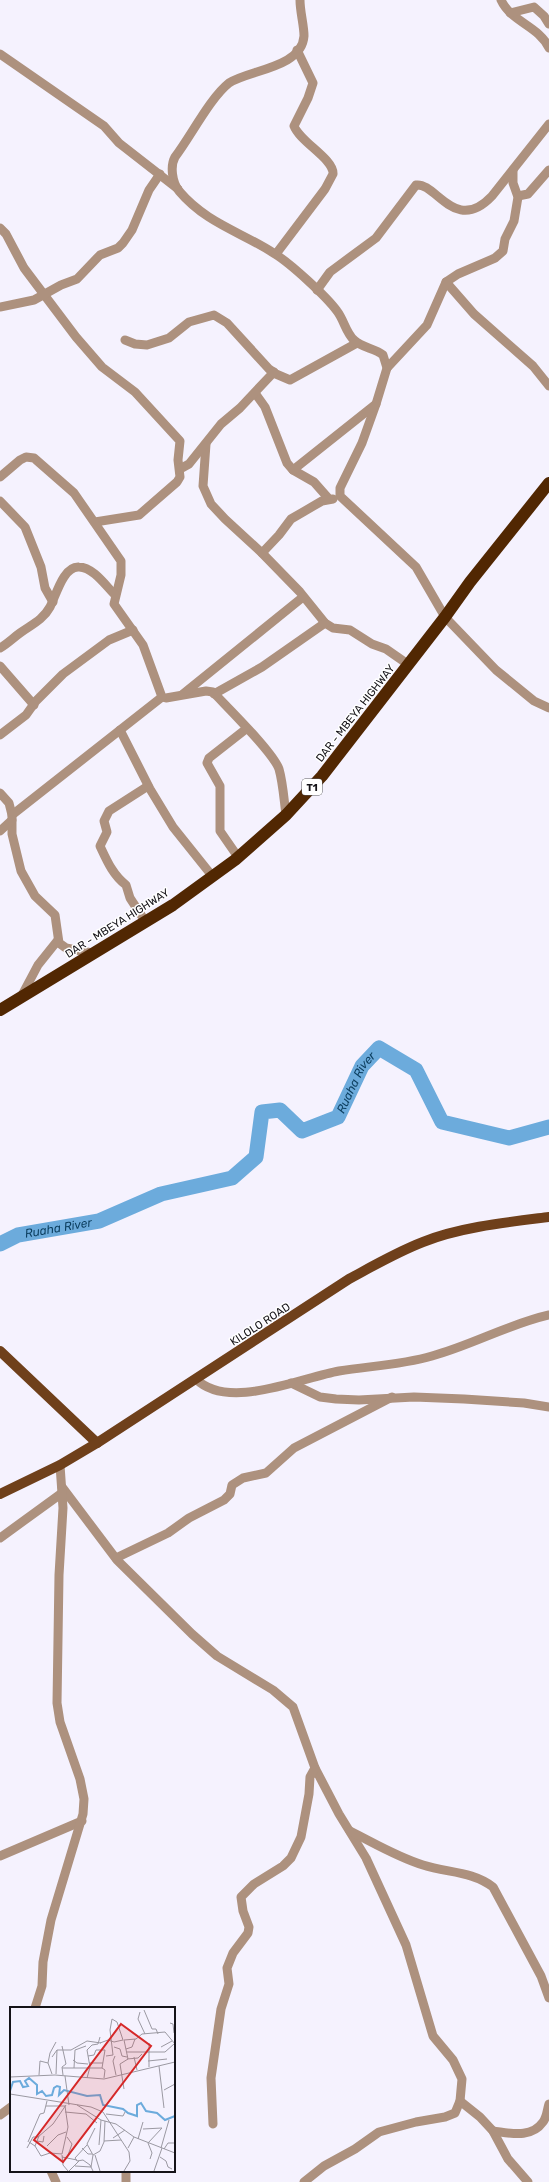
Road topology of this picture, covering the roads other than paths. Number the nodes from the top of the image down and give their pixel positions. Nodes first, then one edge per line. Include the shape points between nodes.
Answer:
1 (300, 0) edge
2 (501, 0) edge
3 (510, 13) junction
4 (549, 24) edge
5 (549, 48) edge
6 (297, 50) junction
7 (0, 54) edge
8 (549, 124) edge
9 (513, 170) junction
10 (549, 170) edge
11 (160, 174) junction
12 (179, 190) junction
13 (518, 196) junction
14 (0, 228) edge
15 (276, 254) junction
16 (446, 282) junction
17 (317, 290) junction
18 (44, 296) junction
19 (0, 307) edge
20 (125, 340) dead end
21 (357, 343) junction
22 (387, 368) junction
23 (274, 372) junction
24 (549, 386) edge
25 (255, 392) junction
26 (376, 404) junction
27 (206, 444) junction
28 (180, 469) junction
29 (293, 470) junction
30 (0, 477) edge
31 (549, 483) edge
32 (341, 498) junction
33 (329, 499) junction
34 (0, 501) edge
35 (96, 522) junction
36 (262, 553) junction
37 (115, 595) junction
38 (303, 597) junction
39 (53, 602) junction
40 (446, 617) junction
41 (325, 623) junction
42 (133, 630) junction
43 (0, 648) edge
44 (409, 665) junction
45 (0, 666) edge
46 (214, 694) junction
47 (182, 695) junction
48 (162, 697) junction
49 (34, 705) junction
50 (549, 708) edge
51 (246, 729) junction
52 (120, 730) junction
53 (0, 735) edge
54 (148, 786) junction
55 (0, 793) edge
56 (286, 815) junction
57 (12, 818) junction
58 (0, 831) edge
59 (238, 857) junction
60 (213, 877) junction
61 (145, 922) junction
62 (58, 940) junction
63 (92, 953) junction
64 (21, 997) junction
65 (0, 1010) edge
66 (549, 1217) edge
67 (549, 1315) edge
68 (0, 1351) edge
69 (196, 1379) junction
70 (291, 1383) junction
71 (392, 1397) junction
72 (549, 1407) edge
73 (97, 1444) junction
74 (60, 1465) junction
75 (62, 1490) junction
76 (0, 1494) edge
77 (0, 1538) edge
78 (116, 1558) junction
79 (315, 1768) junction
80 (82, 1821) junction
81 (349, 1831) junction
82 (0, 1856) edge
83 (549, 1998) edge
84 (35, 2007) edge
85 (460, 2101) junction
86 (549, 2104) edge
87 (10, 2108) edge
88 (0, 2115) edge
89 (213, 2124) dead end
90 (493, 2131) junction
91 (51, 2172) edge
92 (56, 2182) edge
93 (304, 2182) edge
94 (528, 2182) edge

1 - 6 street via 304,37
2 - 3 street
3 - 4 street via 534,7
3 - 5 street via 535,30
6 - 12 street via 267,70 236,80 223,89 172,163
6 - 15 street via 313,82 294,126 307,143 330,164 333,174 325,189
7 - 11 street via 104,126 119,142
8 - 9 street
9 - 13 street via 513,183
9 - 17 street via 487,201 464,210 454,208 424,186 416,185 376,238 330,272
10 - 13 street via 528,194
11 - 12 street
11 - 18 street via 146,195 124,243 118,248 100,254 77,279
12 - 15 street via 217,223
13 - 16 street via 514,221 505,239 503,251 495,258
14 - 18 street via 6,234 18,260
15 - 17 street
16 - 22 street via 427,325
16 - 24 street via 474,314 533,366
17 - 21 street via 338,312 350,336
18 - 19 street
18 - 28 street via 102,367 135,392 179,439
20 - 23 street via 147,345 169,338 189,322 214,315 227,323
21 - 22 street via 383,355
21 - 23 street via 292,379 287,380
22 - 26 street
23 - 25 street
25 - 27 street via 221,424
25 - 29 street via 265,407 287,464
26 - 29 street
26 - 32 street via 362,443 338,493
27 - 28 street via 189,464
27 - 36 street via 202,477 206,497 225,519
28 - 35 street via 177,482 141,513
29 - 33 street via 314,482
30 - 35 street via 20,460 26,457 34,458 74,493
31 - 40 highway, DAR - MBEYA HIGHWAY / T1 via 470,582
32 - 33 street
32 - 40 street via 419,571
33 - 36 street via 291,519
34 - 39 street via 25,527 41,567 45,588
35 - 37 street via 121,561
36 - 38 street
37 - 39 street via 96,575 78,567 65,575
37 - 42 street via 114,604
38 - 41 street
38 - 47 street
39 - 43 street via 42,618
40 - 44 highway, DAR - MBEYA HIGHWAY / T1
40 - 50 street via 496,670 534,701
41 - 44 street via 333,628 350,630 372,644 386,649
41 - 46 street via 262,667
42 - 48 street via 146,650
42 - 49 street via 108,640 63,674
44 - 56 highway, DAR - MBEYA HIGHWAY / T1 via 322,776
45 - 49 street
46 - 47 street via 206,691
46 - 51 street
47 - 48 street
48 - 52 street
49 - 53 street via 26,715
51 - 56 street via 278,768
51 - 59 street via 209,758 207,763 220,786 220,831
52 - 54 street
52 - 57 street
54 - 60 street via 173,827
54 - 61 street via 109,811 104,821 107,832 100,846 118,880 126,885 130,898
55 - 57 street via 9,803
56 - 59 highway, DAR - MBEYA HIGHWAY / T1
57 - 58 street
57 - 62 street via 12,834 21,871 35,896 55,915
59 - 60 highway, DAR - MBEYA HIGHWAY / T1
60 - 61 highway, DAR - MBEYA HIGHWAY / T1
61 - 63 highway, DAR - MBEYA HIGHWAY / T1
62 - 63 street via 60,945 66,948
62 - 64 street via 38,965
63 - 64 highway, DAR - MBEYA HIGHWAY / T1
64 - 65 highway, DAR - MBEYA HIGHWAY / T1
66 - 69 main road, KILOLO ROAD via 512,1221 452,1233 391,1256 349,1279
67 - 70 street via 528,1320 485,1339 432,1356 381,1367 337,1372
68 - 73 main road
69 - 70 street via 204,1387 224,1392 250,1392
69 - 73 main road, KILOLO ROAD
70 - 71 street via 320,1397 359,1400
71 - 72 street via 464,1399
71 - 78 street via 294,1448 266,1473 238,1480 232,1485 230,1494 224,1500 189,1518 168,1533
73 - 74 main road, KILOLO ROAD
74 - 75 street
74 - 76 main road, KILOLO ROAD
75 - 77 street
75 - 78 street
75 - 80 street via 57,1703 60,1722 83,1793
78 - 79 street via 217,1656 273,1690 289,1703
79 - 81 street
79 - 89 street via 310,1777 300,1837 291,1858 284,1866 254,1884 241,1897 249,1927 227,1968 229,1984 221,2008 211,2078
80 - 82 street
80 - 84 street via 51,1920 42,1986
81 - 83 street via 424,1866 469,1874 493,1887 541,1976
81 - 85 street via 366,1858 406,1945 433,2036 453,2060 462,2080
85 - 90 street
85 - 93 street via 455,2113 445,2117 379,2132 324,2166
86 - 90 street via 544,2121 536,2130 514,2134
87 - 88 street
90 - 94 street via 508,2159
91 - 92 street

